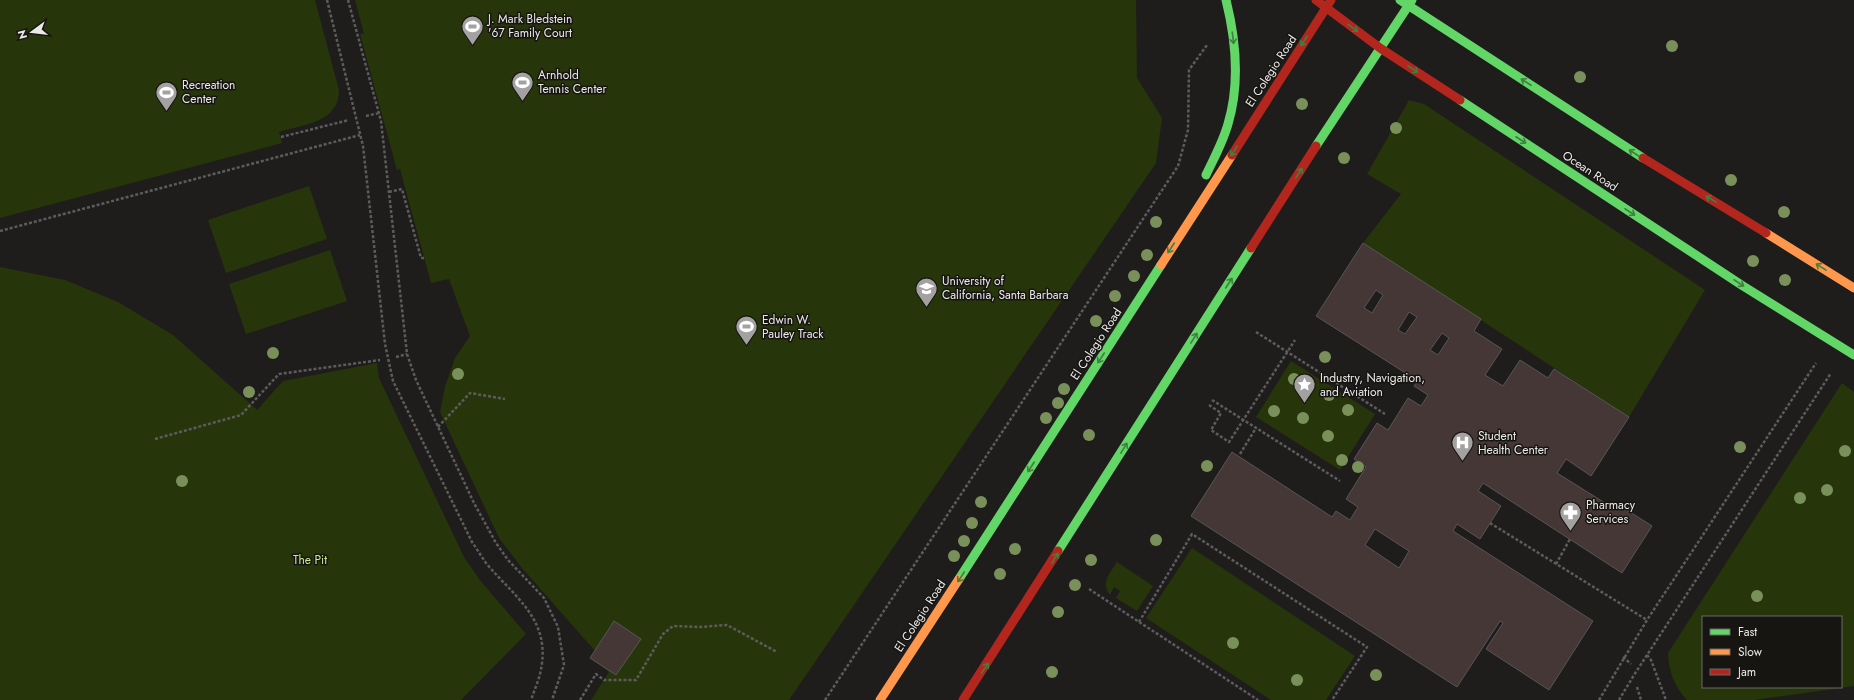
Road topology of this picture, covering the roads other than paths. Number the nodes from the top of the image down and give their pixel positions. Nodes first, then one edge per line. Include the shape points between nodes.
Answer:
1 (1226, 0) edge
2 (1316, 0) edge
3 (1331, 0) edge
4 (1400, 0) edge
5 (1410, 3) edge
6 (1325, 8) junction
7 (1380, 48) junction
8 (1192, 215) junction
9 (1854, 288) edge
10 (1854, 355) edge
11 (880, 700) edge
12 (963, 700) edge

1 -> 8 main road via 1230,11 1237,68 1229,119
2 - 6 main road, Ocean Road
3 - 6 main road, El Colegio Road
4 - 5 main road
5 - 7 main road
9 -> 5 main road via 1667,174
6 -> 7 main road, Ocean Road
6 -> 8 main road, El Colegio Road
7 -> 10 main road, Ocean Road via 1743,286
12 -> 7 main road
8 -> 11 main road, El Colegio Road

